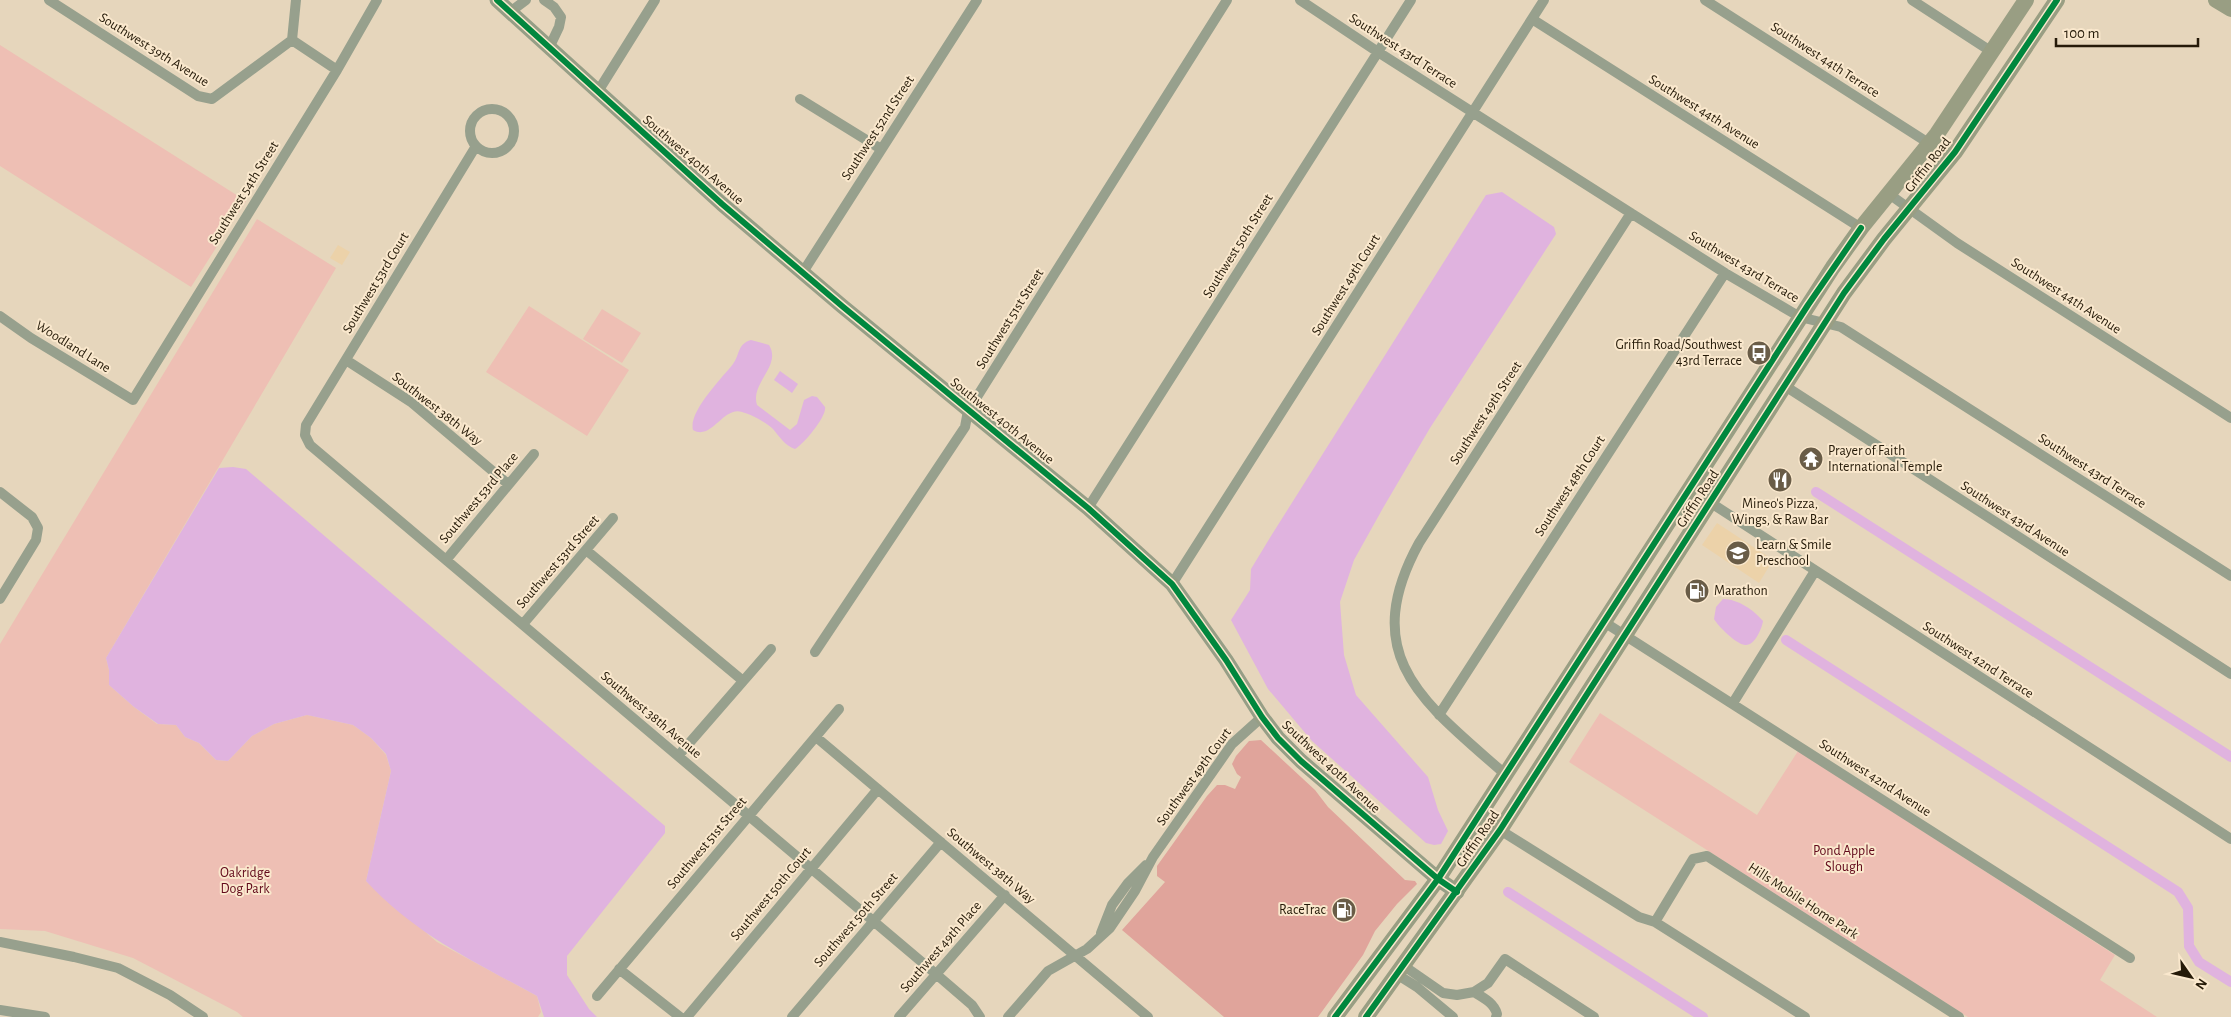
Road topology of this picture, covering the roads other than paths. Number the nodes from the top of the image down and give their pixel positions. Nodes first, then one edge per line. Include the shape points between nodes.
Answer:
1 (49, 0) edge
2 (296, 0) edge
3 (377, 0) edge
4 (497, 0) edge
5 (526, 0) edge
6 (544, 0) edge
7 (654, 0) edge
8 (977, 0) edge
9 (1227, 0) edge
10 (1300, 0) edge
11 (1412, 0) edge
12 (1544, 0) edge
13 (1705, 0) edge
14 (1912, 0) edge
15 (2026, 0) edge
16 (2056, 0) edge
17 (2216, 0) edge
18 (2231, 9) edge
19 (510, 12) junction
20 (1532, 19) junction
21 (292, 40) junction
22 (549, 48) junction
23 (1378, 52) junction
24 (1992, 52) junction
25 (337, 70) junction
26 (598, 93) junction
27 (800, 99) dead end
28 (1472, 112) junction
29 (1930, 144) junction
30 (476, 146) junction
31 (881, 149) junction
32 (1889, 194) junction
33 (1910, 209) junction
34 (1631, 213) junction
35 (1861, 228) junction
36 (803, 272) junction
37 (1725, 272) junction
38 (0, 316) edge
39 (1800, 317) junction
40 (1823, 323) junction
41 (346, 360) junction
42 (1785, 386) junction
43 (133, 400) joint
44 (968, 411) junction
45 (2231, 418) edge
46 (305, 435) joint
47 (534, 454) dead end
48 (508, 484) junction
49 (0, 492) edge
50 (1711, 503) junction
51 (1088, 508) junction
52 (613, 518) dead end
53 (586, 550) junction
54 (446, 560) junction
55 (1815, 571) junction
56 (2231, 576) edge
57 (1172, 584) junction
58 (0, 599) edge
59 (1604, 622) junction
60 (523, 624) junction
61 (1626, 635) junction
62 (771, 649) dead end
63 (815, 652) dead end
64 (2231, 674) edge
65 (742, 680) junction
66 (1733, 702) junction
67 (839, 709) dead end
68 (1438, 715) junction
69 (1262, 717) junction
70 (816, 737) junction
71 (678, 756) junction
72 (1506, 775) junction
73 (878, 789) junction
74 (748, 816) junction
75 (1500, 830) junction
76 (2231, 839) edge
77 (941, 842) junction
78 (810, 868) junction
79 (1438, 879) junction
80 (1457, 892) junction
81 (1004, 895) junction
82 (872, 921) junction
83 (1654, 922) junction
84 (0, 942) edge
85 (1076, 956) junction
86 (2130, 958) dead end
87 (620, 969) junction
88 (1401, 970) junction
89 (936, 974) junction
90 (1488, 983) junction
91 (1474, 992) junction
92 (596, 996) dead end
93 (1491, 1003) junction
94 (0, 1010) edge
95 (45, 1017) edge
96 (203, 1017) edge
97 (680, 1017) edge
98 (687, 1017) edge
99 (792, 1017) edge
100 (899, 1017) edge
101 (980, 1017) edge
102 (1008, 1017) edge
103 (1148, 1017) edge
104 (1335, 1017) edge
105 (1366, 1017) edge
106 (1452, 1017) edge
107 (1488, 1017) edge
108 (1496, 1017) edge
109 (1594, 1017) edge
110 (1805, 1017) edge
111 (1959, 1017) edge

1 - 21 street, Southwest 39th Avenue via 198,96 212,99
2 - 21 street
3 - 25 street, Southwest 54th Street
4 - 19 street, Southwest 40th Avenue
5 - 19 street
6 - 22 street via 561,17 560,28
7 - 26 street
8 - 31 street, Southwest 52nd Street
9 - 44 street, Southwest 51st Street
10 - 23 street, Southwest 43rd Terrace
11 - 23 street, Southwest 50th Street
12 - 20 street, Southwest 49th Court
13 - 29 street, Southwest 44th Terrace
14 - 24 street
15 - 24 main road, Griffin Road
16 - 33 main road, Griffin Road via 1960,146
17 - 18 main road
19 - 22 street, Southwest 40th Avenue
20 - 28 street, Southwest 49th Court
20 - 35 street, Southwest 44th Avenue
21 - 25 street
22 - 26 street, Southwest 40th Avenue
23 - 28 street, Southwest 43rd Terrace
23 - 51 street, Southwest 50th Street
24 - 29 main road, Griffin Road
25 - 43 street, Southwest 54th Street
26 - 36 street, Southwest 40th Avenue
27 - 31 street
28 - 34 street, Southwest 43rd Terrace
28 - 57 street, Southwest 49th Court
29 - 32 main road, Griffin Road
30 - 30 street via 494,153 507,148 514,136 509,116 495,110 480,113 470,132
30 - 41 street, Southwest 53rd Court
31 - 36 street, Southwest 52nd Street
32 - 33 street, Southwest 44th Avenue
32 - 35 main road, Griffin Road
33 - 40 main road, Griffin Road via 1869,258
33 - 45 street, Southwest 44th Avenue via 1957,243
34 - 37 street, Southwest 43rd Terrace
34 - 68 street, Southwest 49th Street via 1406,565 1394,620 1395,640 1414,686
35 - 39 main road, Griffin Road
36 - 44 street, Southwest 40th Avenue
37 - 39 street, Southwest 43rd Terrace
37 - 68 street, Southwest 48th Court
38 - 43 street, Woodland Lane
39 - 40 street, Southwest 43rd Terrace
39 - 59 main road, Griffin Road
40 - 42 main road, Griffin Road
40 - 56 street, Southwest 43rd Terrace via 1841,327
41 - 46 street, Southwest 53rd Court via 306,425
41 - 48 street, Southwest 38th Way via 411,402
42 - 50 main road, Griffin Road
42 - 64 street, Southwest 43rd Avenue
44 - 51 street, Southwest 40th Avenue
44 - 63 street, Southwest 51st Street via 965,427
46 - 54 street, Southwest 38th Avenue via 310,445
47 - 48 street, Southwest 53rd Place
48 - 54 street, Southwest 53rd Place
49 - 58 street via 32,517 38,528 36,540
50 - 55 street, Southwest 42nd Terrace
50 - 61 main road, Griffin Road
51 - 57 street, Southwest 40th Avenue
52 - 53 street, Southwest 53rd Street
53 - 60 street, Southwest 53rd Street
53 - 65 street
54 - 60 street, Southwest 38th Avenue
55 - 66 street
55 - 76 street, Southwest 42nd Terrace
57 - 69 street, Southwest 40th Avenue
59 - 61 street, Southwest 42nd Avenue
59 - 72 main road, Griffin Road
60 - 71 street, Southwest 38th Avenue
61 - 66 street, Southwest 42nd Avenue
61 - 75 main road, Griffin Road
62 - 65 street
65 - 71 street
66 - 86 street, Southwest 42nd Avenue
67 - 70 street, Southwest 51st Street
68 - 72 street, Southwest 49th Street
69 - 79 street, Southwest 40th Avenue via 1301,761
69 - 85 street, Southwest 49th Court via 1232,744 1153,857 1136,891 1110,928
70 - 73 street, Southwest 38th Way
70 - 74 street, Southwest 51st Street
71 - 74 street, Southwest 38th Avenue
72 - 79 main road, Griffin Road
73 - 77 street, Southwest 38th Way
73 - 78 street, Southwest 50th Court
74 - 78 street, Southwest 38th Avenue
74 - 87 street, Southwest 51st Street
75 - 80 main road, Griffin Road
75 - 83 street via 1639,918
77 - 81 street, Southwest 38th Way
77 - 82 street, Southwest 50th Street
78 - 82 street, Southwest 38th Avenue
78 - 98 street, Southwest 50th Court
79 - 80 street, Southwest 40th Avenue
79 - 104 main road, Griffin Road
80 - 88 main road, Griffin Road
81 - 85 street, Southwest 38th Way
81 - 89 street, Southwest 49th Place
82 - 89 street, Southwest 38th Avenue
82 - 99 street, Southwest 50th Street
83 - 110 street
83 - 111 street, Hills Mobile Home Park via 1694,859 1707,856
84 - 96 street via 118,968 170,995
85 - 102 street, Southwest 49th Court via 1048,971
85 - 103 street, Southwest 38th Way
87 - 92 street, Southwest 51st Street
87 - 97 street
88 - 91 street via 1443,994
88 - 105 main road, Griffin Road
88 - 106 street
89 - 100 street, Southwest 49th Place
89 - 101 street, Southwest 38th Avenue
90 - 91 street
90 - 93 street
90 - 109 street via 1505,959
91 - 93 street
93 - 107 street
93 - 108 street
94 - 95 street

